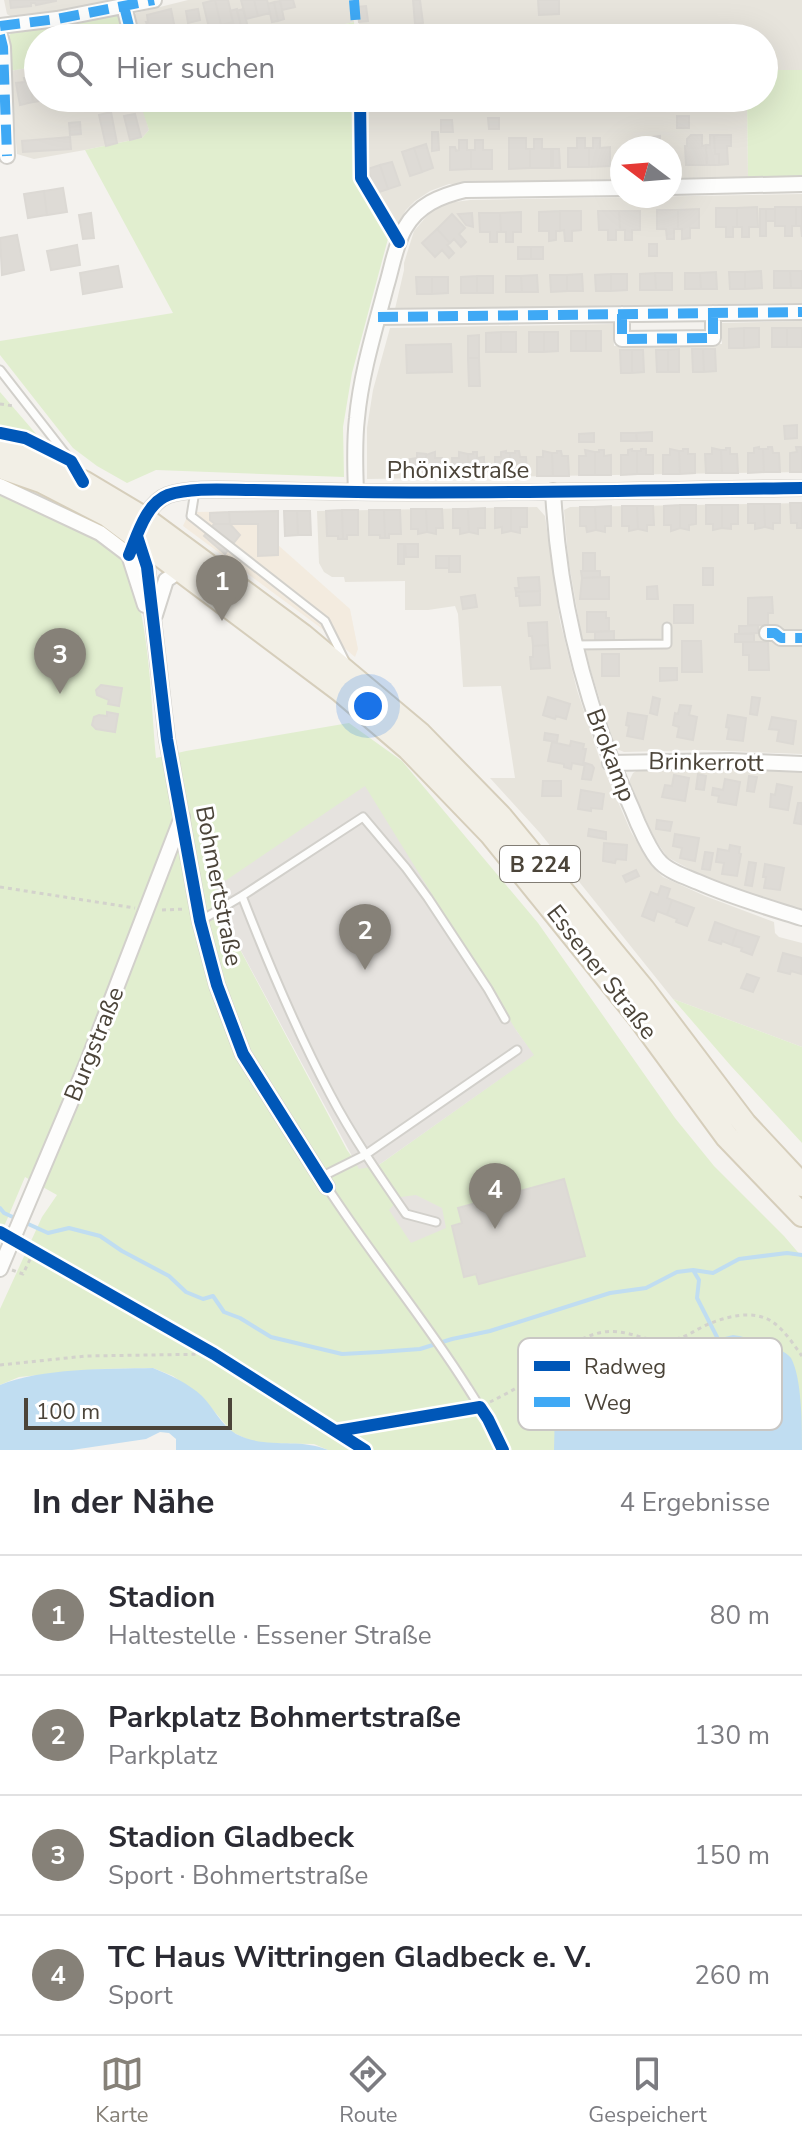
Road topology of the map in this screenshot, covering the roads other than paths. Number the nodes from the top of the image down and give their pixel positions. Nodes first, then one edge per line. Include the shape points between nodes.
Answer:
1 (154, 0) edge
2 (124, 6) junction
3 (128, 24) edge
4 (0, 26) edge
5 (0, 35) edge
6 (7, 156) dead end
7 (802, 184) edge
8 (682, 187) edge
9 (610, 188) edge
10 (802, 312) edge
11 (713, 313) junction
12 (622, 314) junction
13 (378, 317) junction
14 (0, 370) edge
15 (0, 449) edge
16 (71, 461) dead end
17 (0, 467) edge
18 (0, 486) edge
19 (802, 488) edge
20 (195, 491) junction
21 (553, 491) junction
22 (356, 492) junction
23 (137, 537) junction
24 (181, 570) junction
25 (153, 623) junction
26 (667, 627) dead end
27 (767, 633) dead end
28 (802, 638) edge
29 (575, 645) junction
30 (353, 679) junction
31 (610, 763) junction
32 (802, 764) edge
33 (182, 816) junction
34 (242, 896) junction
35 (199, 915) junction
36 (802, 918) edge
37 (505, 1019) dead end
38 (517, 1050) dead end
39 (365, 1155) junction
40 (324, 1182) junction
41 (802, 1185) edge
42 (802, 1215) edge
43 (436, 1222) dead end
44 (2, 1265) edge
45 (503, 1450) edge

1 - 2 street
2 - 3 street
2 - 4 street
5 - 6 street
7 - 8 street
9 - 13 street via 465,190 443,195 404,229
10 - 11 street
11 - 12 street
11 - 12 street via 713,338 622,339
12 - 13 street
13 - 22 street via 357,415
14 - 16 lane
15 - 23 main road, Essener Straße / B 224 via 83,482
17 - 23 main road, Essener Straße / B 224 via 107,515
18 - 23 street via 100,533
19 - 21 street, Phönixstraße
20 - 22 street, Phönixstraße
20 - 23 street, Phönixstraße via 156,502
20 - 30 lane via 191,516 325,621
21 - 22 street, Phönixstraße
21 - 29 street, Brokamp via 556,543
23 - 24 main road, Essener Straße / B 224
23 - 25 street, Bohmertstraße via 147,567
23 - 25 street, Bohmertstraße via 134,566
23 - 30 main road, Essener Straße / B 224 via 290,626
24 - 25 street, Bohmertstraße via 166,580
24 - 42 main road, Essener Straße / B 224 via 340,690 450,791 639,1017 727,1137
25 - 33 street, Bohmertstraße
26 - 29 lane via 667,644
27 - 28 street
29 - 31 street, Brokamp
30 - 41 main road, Essener Straße / B 224 via 420,734 501,817 643,989 745,1124
31 - 32 street, Brinkerrott
31 - 36 street, Brokamp via 660,862 731,896
33 - 35 street, Bohmertstraße
33 - 44 street, Burgstraße
34 - 35 lane
34 - 37 lane via 363,817 428,898
34 - 39 lane via 282,997
35 - 40 street, Bohmertstraße via 243,1054
38 - 39 lane
39 - 40 lane
39 - 43 lane via 406,1214
40 - 45 lane, Bohmertstraße via 451,1360

